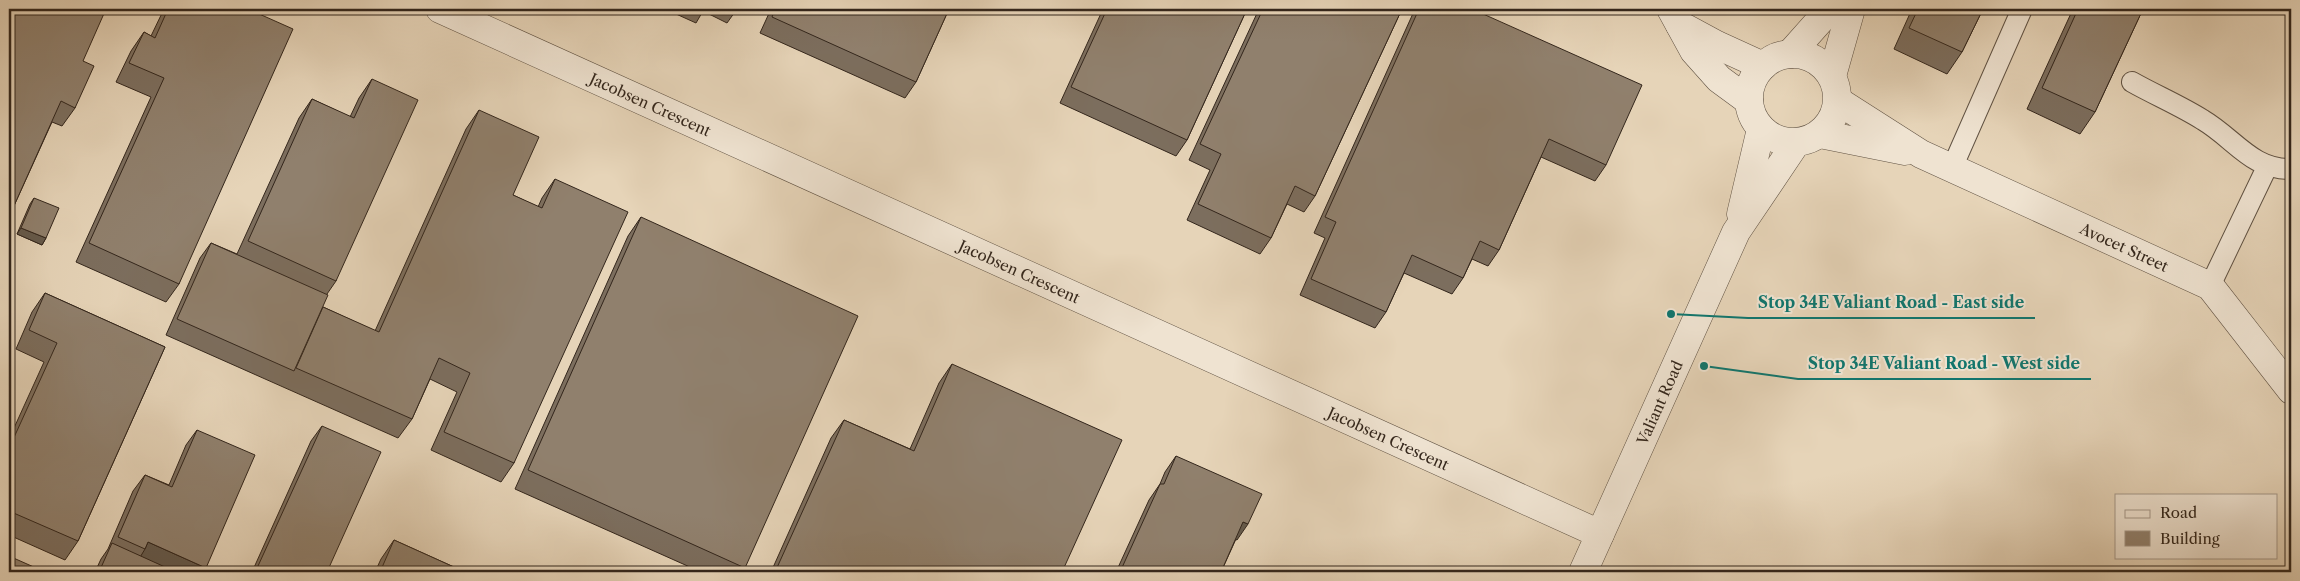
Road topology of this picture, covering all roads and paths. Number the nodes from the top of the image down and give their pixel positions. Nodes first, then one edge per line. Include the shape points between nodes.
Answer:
1 (440, 9) edge
2 (1830, 9) edge
3 (1851, 9) edge
4 (2022, 9) edge
5 (1676, 17) edge
6 (1790, 54) junction
7 (1763, 66) junction
8 (2132, 82) dead end
9 (1835, 88) junction
10 (1749, 101) junction
11 (1761, 129) junction
12 (1808, 139) junction
13 (1921, 154) junction
14 (2267, 167) junction
15 (1952, 168) junction
16 (2291, 169) edge
17 (1736, 232) junction
18 (2210, 286) junction
19 (2291, 390) edge
20 (1600, 534) junction
21 (1583, 572) edge

1 - 20 street, Jacobsen Crescent
2 - 6 street
3 - 9 street
4 - 15 lane
5 - 7 street via 1717,45
5 - 10 street via 1694,51 1719,79
6 - 7 street
6 - 9 street via 1809,57 1822,64
7 - 10 street via 1754,78
8 - 14 lane via 2204,120
9 - 12 street via 1832,122
9 - 13 street, Avocet Street
10 - 11 street
11 - 12 street via 1774,138
11 - 17 street, Valiant Road
12 - 13 street, Avocet Street
12 - 17 street, Valiant Road
13 - 15 street, Avocet Street
14 - 16 lane
14 - 18 lane
15 - 18 street, Avocet Street
17 - 20 street, Valiant Road
18 - 19 street, Avocet Street
20 - 21 street, Valiant Road

